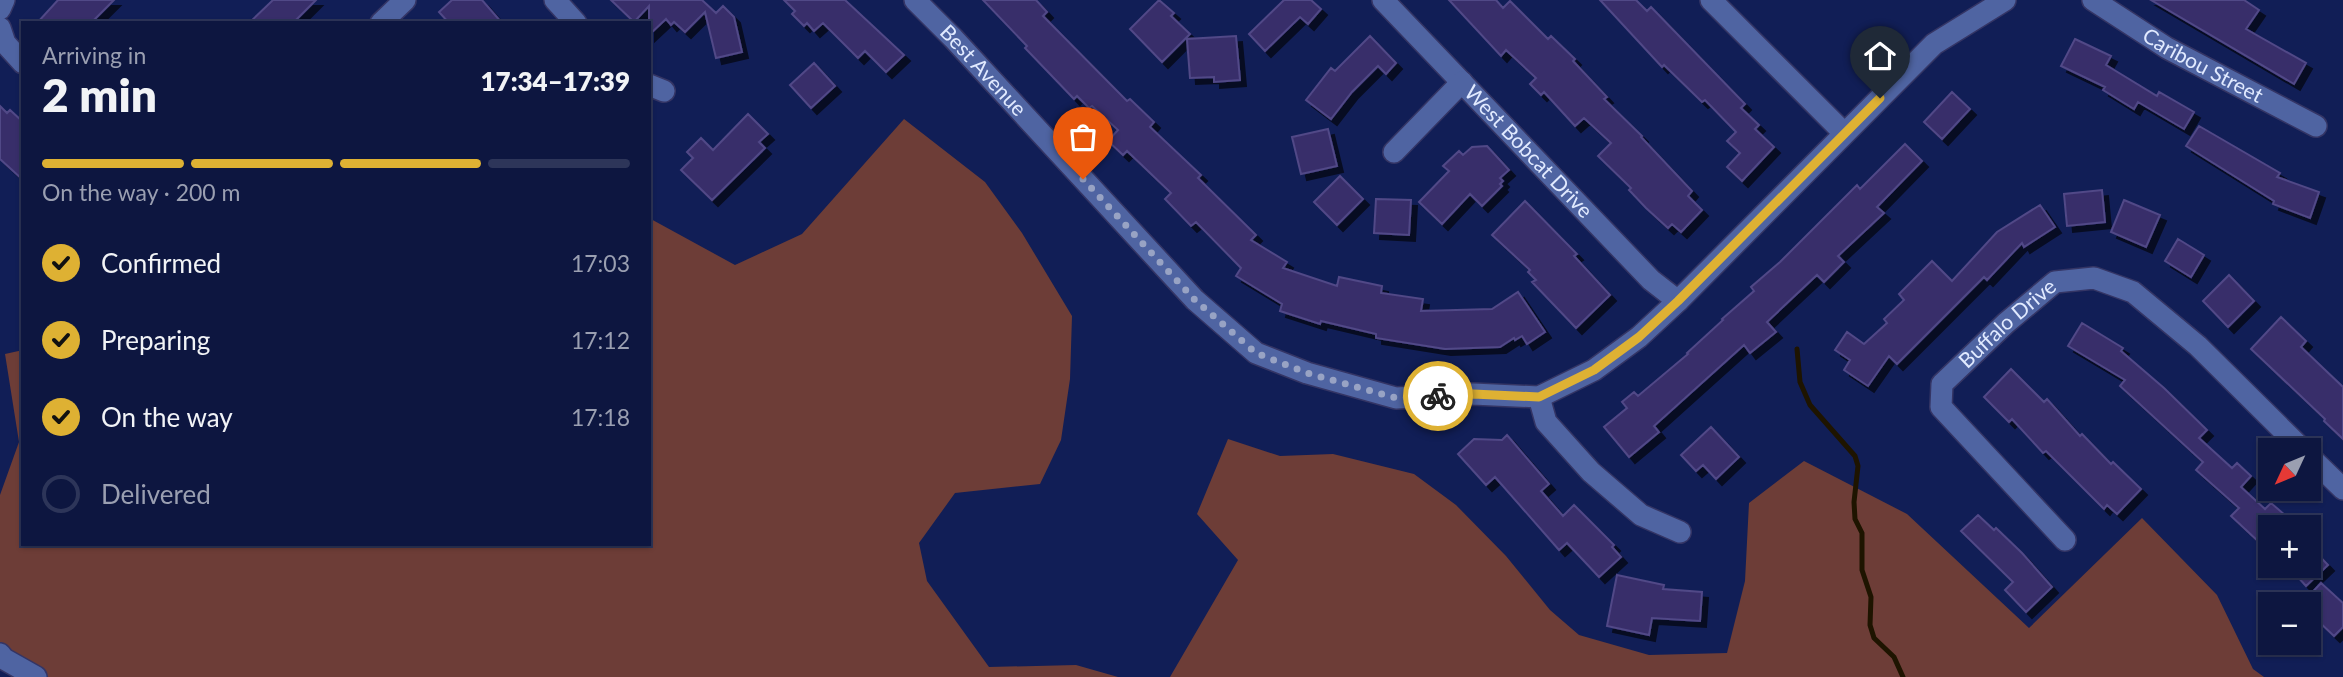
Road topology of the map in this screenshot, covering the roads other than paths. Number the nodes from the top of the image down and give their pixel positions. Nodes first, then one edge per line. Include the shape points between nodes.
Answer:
1 (4, 0) edge
2 (405, 0) edge
3 (555, 0) edge
4 (915, 0) edge
5 (1383, 0) edge
6 (1711, 0) edge
7 (2005, 0) edge
8 (2093, 0) edge
9 (0, 9) edge
10 (384, 21) edge
11 (574, 21) edge
12 (0, 28) edge
13 (21, 60) edge
14 (1462, 82) junction
15 (2316, 126) dead end
16 (1844, 133) junction
17 (1394, 152) dead end
18 (1678, 301) junction
19 (1539, 397) junction
20 (2291, 438) edge
21 (2321, 468) edge
22 (2343, 489) edge
23 (1680, 532) dead end
24 (2065, 540) dead end
25 (0, 654) edge
26 (36, 677) edge

1 - 9 street
2 - 10 street
3 - 11 street
4 - 19 street, Best Avenue via 1195,300 1256,353 1396,398
5 - 14 street, West Bobcat Drive
6 - 16 street
7 - 16 street via 1934,44
8 - 15 street, Caribou Street via 2167,48
12 - 13 street via 5,43
14 - 17 street
14 - 18 street, West Bobcat Drive via 1651,280
16 - 18 street
18 - 19 street via 1594,370
19 - 23 street via 1546,422 1591,472 1641,515
20 - 24 street, Buffalo Drive via 2198,346 2133,292 2094,278 2055,282 1942,384 1941,407
21 - 22 street
25 - 26 street

